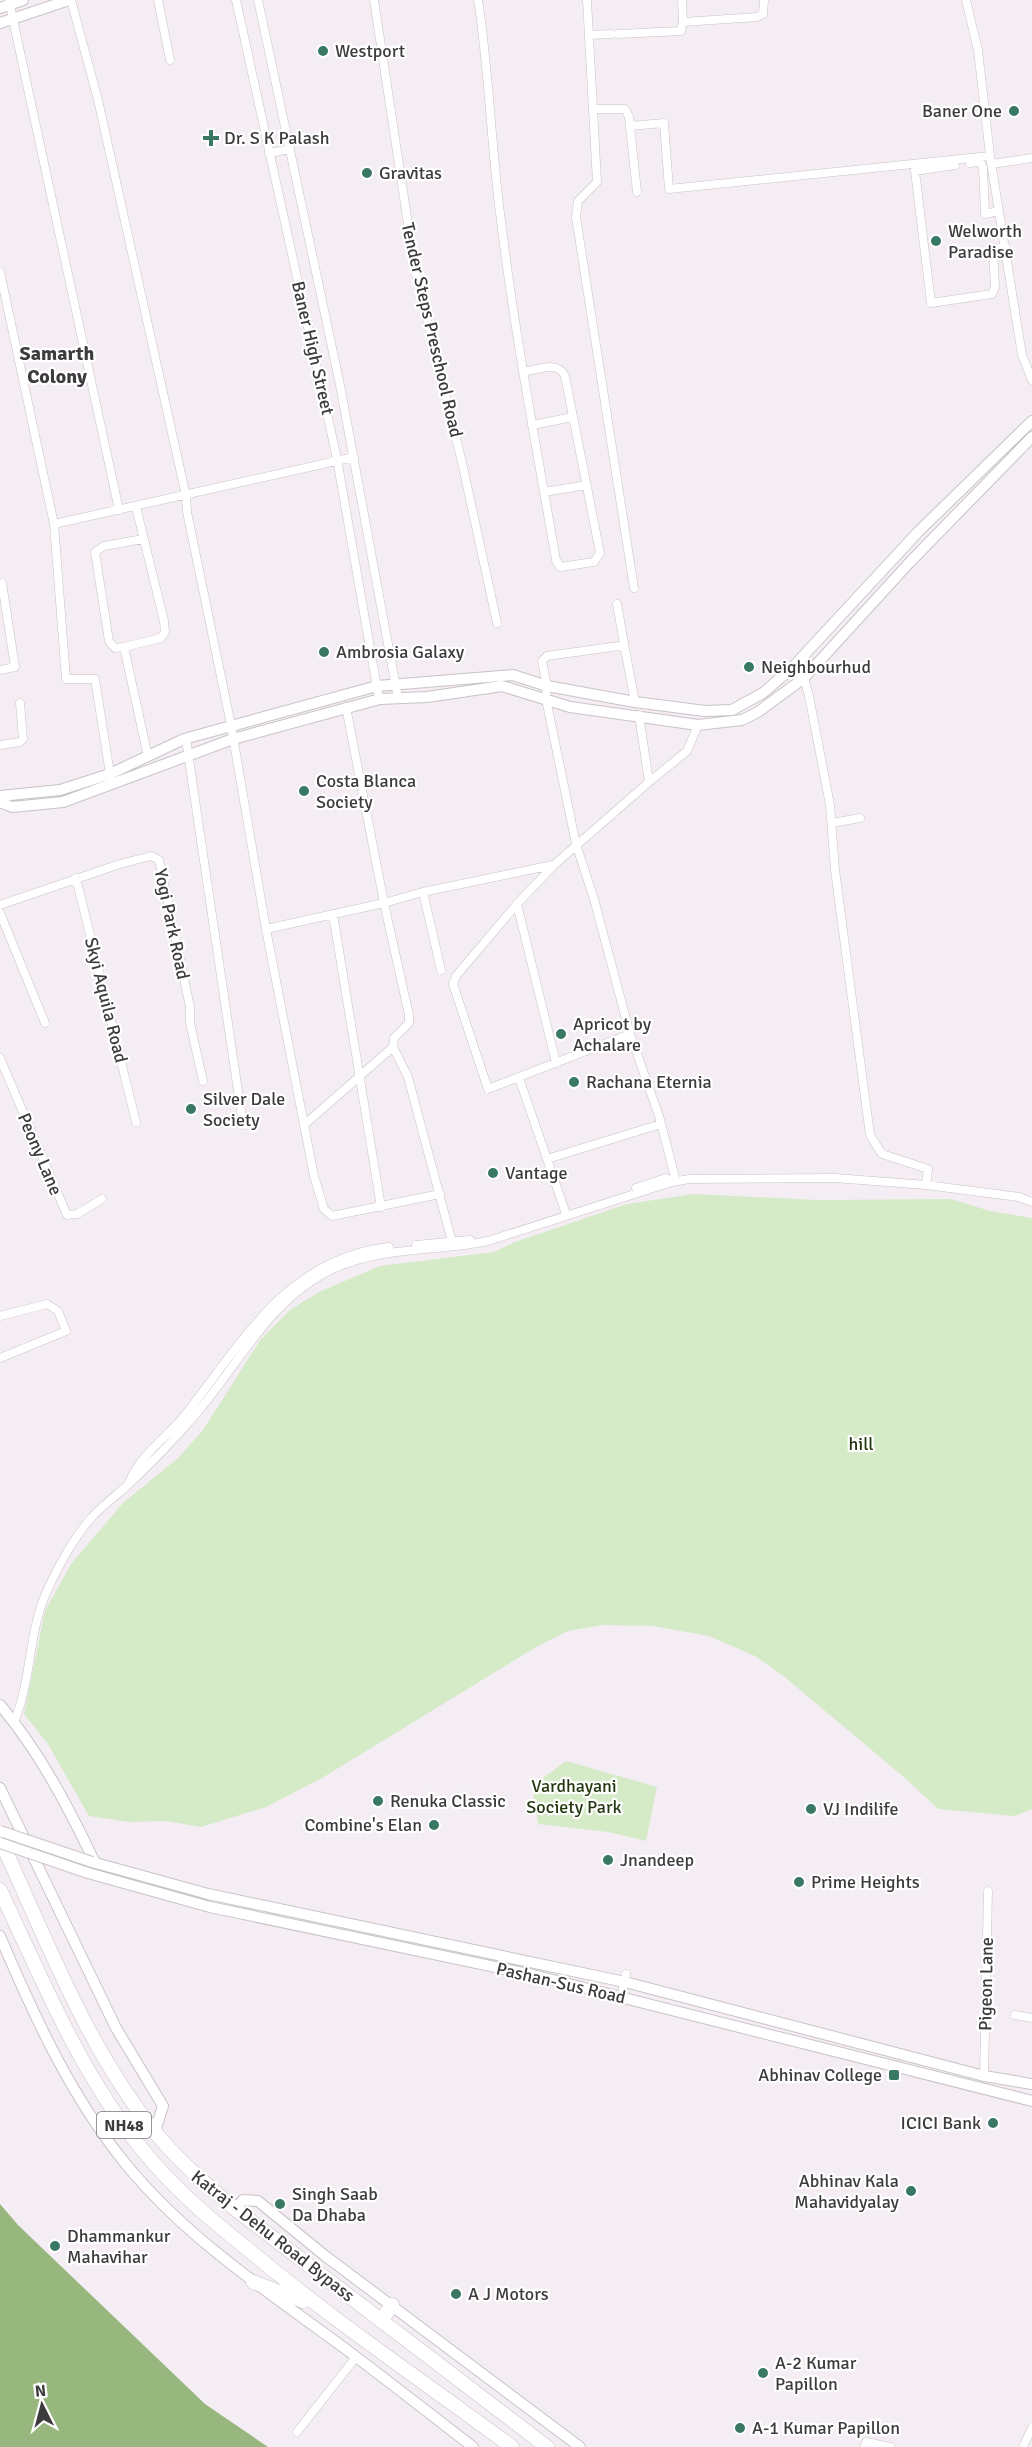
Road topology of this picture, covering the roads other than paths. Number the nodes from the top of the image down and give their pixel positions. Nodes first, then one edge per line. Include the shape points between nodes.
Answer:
1 (23, 0) edge
2 (70, 0) edge
3 (159, 0) edge
4 (236, 0) edge
5 (258, 0) edge
6 (374, 0) edge
7 (478, 0) edge
8 (587, 0) edge
9 (682, 0) edge
10 (764, 0) edge
11 (966, 0) edge
12 (6, 4) edge
13 (14, 18) junction
14 (683, 22) junction
15 (0, 23) edge
16 (589, 35) junction
17 (170, 60) dead end
18 (593, 109) junction
19 (630, 126) junction
20 (290, 149) junction
21 (269, 153) junction
22 (1032, 158) edge
23 (991, 160) junction
24 (637, 192) dead end
25 (999, 211) junction
26 (1005, 246) junction
27 (0, 272) edge
28 (523, 372) junction
29 (1032, 380) edge
30 (573, 417) junction
31 (1032, 421) edge
32 (532, 425) junction
33 (1032, 437) edge
34 (354, 457) junction
35 (338, 459) junction
36 (587, 485) junction
37 (544, 492) junction
38 (186, 496) junction
39 (136, 507) junction
40 (119, 510) junction
41 (54, 524) junction
42 (144, 539) junction
43 (1, 584) edge
44 (634, 588) dead end
45 (617, 604) dead end
46 (497, 623) dead end
47 (124, 647) junction
48 (625, 649) junction
49 (793, 667) junction
50 (0, 670) edge
51 (804, 678) junction
52 (470, 679) junction
53 (396, 684) junction
54 (377, 686) junction
55 (547, 686) junction
56 (478, 689) junction
57 (398, 698) junction
58 (379, 699) junction
59 (546, 699) junction
60 (635, 702) junction
61 (20, 703) dead end
62 (346, 707) junction
63 (639, 715) junction
64 (231, 725) junction
65 (698, 725) junction
66 (186, 739) junction
67 (233, 739) junction
68 (0, 745) edge
69 (189, 755) junction
70 (148, 757) junction
71 (110, 774) junction
72 (649, 782) junction
73 (0, 796) edge
74 (0, 802) edge
75 (860, 818) dead end
76 (832, 823) junction
77 (576, 844) junction
78 (554, 865) junction
79 (76, 878) junction
80 (423, 892) junction
81 (384, 903) junction
82 (517, 904) junction
83 (0, 906) edge
84 (0, 913) edge
85 (333, 914) junction
86 (266, 929) junction
87 (441, 970) dead end
88 (45, 1023) dead end
89 (630, 1034) junction
90 (393, 1047) junction
91 (0, 1058) edge
92 (556, 1064) junction
93 (359, 1078) junction
94 (519, 1078) junction
95 (203, 1081) dead end
96 (136, 1122) dead end
97 (661, 1124) junction
98 (243, 1125) dead end
99 (304, 1125) junction
100 (547, 1159) junction
101 (674, 1181) junction
102 (926, 1185) junction
103 (440, 1194) junction
104 (102, 1199) dead end
105 (1032, 1202) edge
106 (381, 1208) junction
107 (565, 1211) junction
108 (453, 1242) junction
109 (0, 1316) edge
110 (0, 1358) edge
111 (128, 1484) junction
112 (0, 1705) edge
113 (14, 1722) junction
114 (0, 1788) edge
115 (0, 1831) edge
116 (0, 1841) edge
117 (91, 1866) junction
118 (0, 1890) edge
119 (988, 1891) dead end
120 (0, 1936) edge
121 (0, 1959) edge
122 (15, 1972) junction
123 (626, 1978) junction
124 (621, 1998) junction
125 (1015, 2015) dead end
126 (1032, 2018) edge
127 (984, 2076) junction
128 (1032, 2084) edge
129 (1032, 2101) edge
130 (155, 2131) junction
131 (235, 2209) junction
132 (253, 2282) junction
133 (392, 2305) junction
134 (316, 2306) junction
135 (381, 2321) junction
136 (356, 2357) junction
137 (1032, 2428) edge
138 (297, 2432) dead end
139 (473, 2447) edge
140 (512, 2447) edge
141 (547, 2447) edge
142 (580, 2447) edge
143 (864, 2447) edge
144 (890, 2447) edge
145 (1023, 2447) edge

1 - 12 street
2 - 13 street
2 - 38 street via 98,100
3 - 17 street
4 - 21 street, Baner High Street
5 - 20 street, Baner High Street
6 - 46 street, Tender Steps Preschool Road via 415,270
7 - 28 street via 500,213
8 - 16 street
9 - 14 street
10 - 14 street via 763,14 757,17
11 - 23 street via 978,50
12 - 13 street
13 - 15 street
13 - 40 street
14 - 16 street via 681,31
16 - 18 street
18 - 19 street via 626,109
18 - 44 street via 597,182 578,201 576,217
19 - 23 street via 664,123 669,189
19 - 24 street
20 - 21 street
20 - 34 street, Baner High Street
21 - 35 street, Baner High Street
22 - 23 street
23 - 25 street
25 - 26 street
25 - 26 street via 985,214 980,162 915,171 931,303 992,294 993,251
26 - 29 street via 1022,355
27 - 41 street
28 - 30 street via 556,366 562,369
28 - 32 street
30 - 32 street
30 - 36 street
31 - 49 street via 918,532
32 - 37 street
33 - 51 street
34 - 35 street
34 - 53 street, Baner High Street
35 - 38 street
35 - 54 street, Baner High Street
36 - 37 street
36 - 37 street via 599,558 565,568 556,560
38 - 39 street
38 - 64 street
39 - 40 street
39 - 42 street
40 - 41 street
41 - 71 street via 66,679 95,679
42 - 47 street via 165,632 161,638
42 - 47 street via 104,546 95,552 109,641 115,648
43 - 50 street via 15,667
45 - 48 street
47 - 70 street
48 - 55 street via 619,646 547,657 542,661
48 - 60 street
49 - 51 street
49 - 60 street via 763,693 732,710 705,711
51 - 65 street via 742,720
51 - 76 street
52 - 53 street
52 - 55 street via 513,675
52 - 56 street
53 - 54 street
53 - 57 street, Baner High Street
54 - 58 street, Baner High Street
54 - 64 street
55 - 59 street
55 - 60 street
56 - 57 street
56 - 59 street via 502,686
57 - 58 street
58 - 62 street
59 - 63 street
59 - 77 street
61 - 68 street via 23,739
62 - 67 street
62 - 81 street
63 - 65 street
63 - 72 street
64 - 66 street
64 - 67 street
65 - 72 street via 687,751
66 - 69 street
66 - 70 street
67 - 69 street
67 - 86 street
69 - 74 street via 63,802 12,807
69 - 98 street
70 - 71 street
71 - 73 street via 60,790
72 - 77 street
75 - 76 street
76 - 102 street via 870,1135 882,1154 928,1169
77 - 78 street
77 - 89 street
78 - 80 street
78 - 82 street
79 - 83 street, Yogi Park Road
79 - 95 street, Yogi Park Road via 151,856 159,860
79 - 96 street, Skyi Aquila Road
80 - 81 street
80 - 87 street
81 - 85 street
81 - 90 street via 409,1015 409,1023 394,1038
82 - 92 street
82 - 94 street via 453,984 488,1089
84 - 88 street
85 - 86 street
85 - 93 street
86 - 99 street
89 - 92 street
89 - 97 street
90 - 93 street
90 - 103 street via 408,1077
91 - 104 street, Peony Lane via 67,1215 77,1214
92 - 94 street
93 - 99 street
93 - 106 street
94 - 100 street
97 - 100 street
97 - 101 street
99 - 106 street via 324,1209 332,1216
100 - 107 street
101 - 102 street via 802,1176
101 - 107 street via 666,1178
101 - 111 street via 488,1241 360,1258 316,1278 270,1316 208,1401 166,1449
102 - 105 street
103 - 106 street
103 - 108 street
107 - 108 street via 481,1238
108 - 111 street via 366,1252 296,1283 275,1300 179,1422 134,1470
109 - 110 street via 47,1304 58,1311 66,1331
111 - 113 street via 91,1518 64,1557 47,1592 36,1621
112 - 113 street
113 - 117 street via 84,1840
114 - 130 street via 116,2028 163,2106
115 - 117 street, bridge
116 - 117 street, bridge
116 - 130 highway, Katraj - Dehu Road Bypass / NH48 via 94,2038
117 - 123 street, Pashan-Sus Road via 208,1894
117 - 124 street, Pashan-Sus Road via 210,1907
118 - 134 highway, Katraj - Dehu Road Bypass / NH48 via 75,2048 142,2150 179,2190
119 - 127 street, Pigeon Lane
120 - 122 street
121 - 122 street
122 - 132 street via 82,2104 125,2163 163,2205
123 - 124 street
123 - 127 street, Pashan-Sus Road
124 - 129 street, Pashan-Sus Road
125 - 126 street
127 - 128 street, Pashan-Sus Road
130 - 131 highway, Katraj - Dehu Road Bypass / NH48 via 194,2175
131 - 133 street via 243,2200 258,2201
131 - 135 highway, Katraj - Dehu Road Bypass / NH48
132 - 134 highway
132 - 136 street
133 - 135 highway
133 - 142 street
134 - 140 highway, Katraj - Dehu Road Bypass / NH48
135 - 141 highway, Katraj - Dehu Road Bypass / NH48
136 - 138 street
136 - 139 street
137 - 145 street
143 - 144 street via 866,2442

